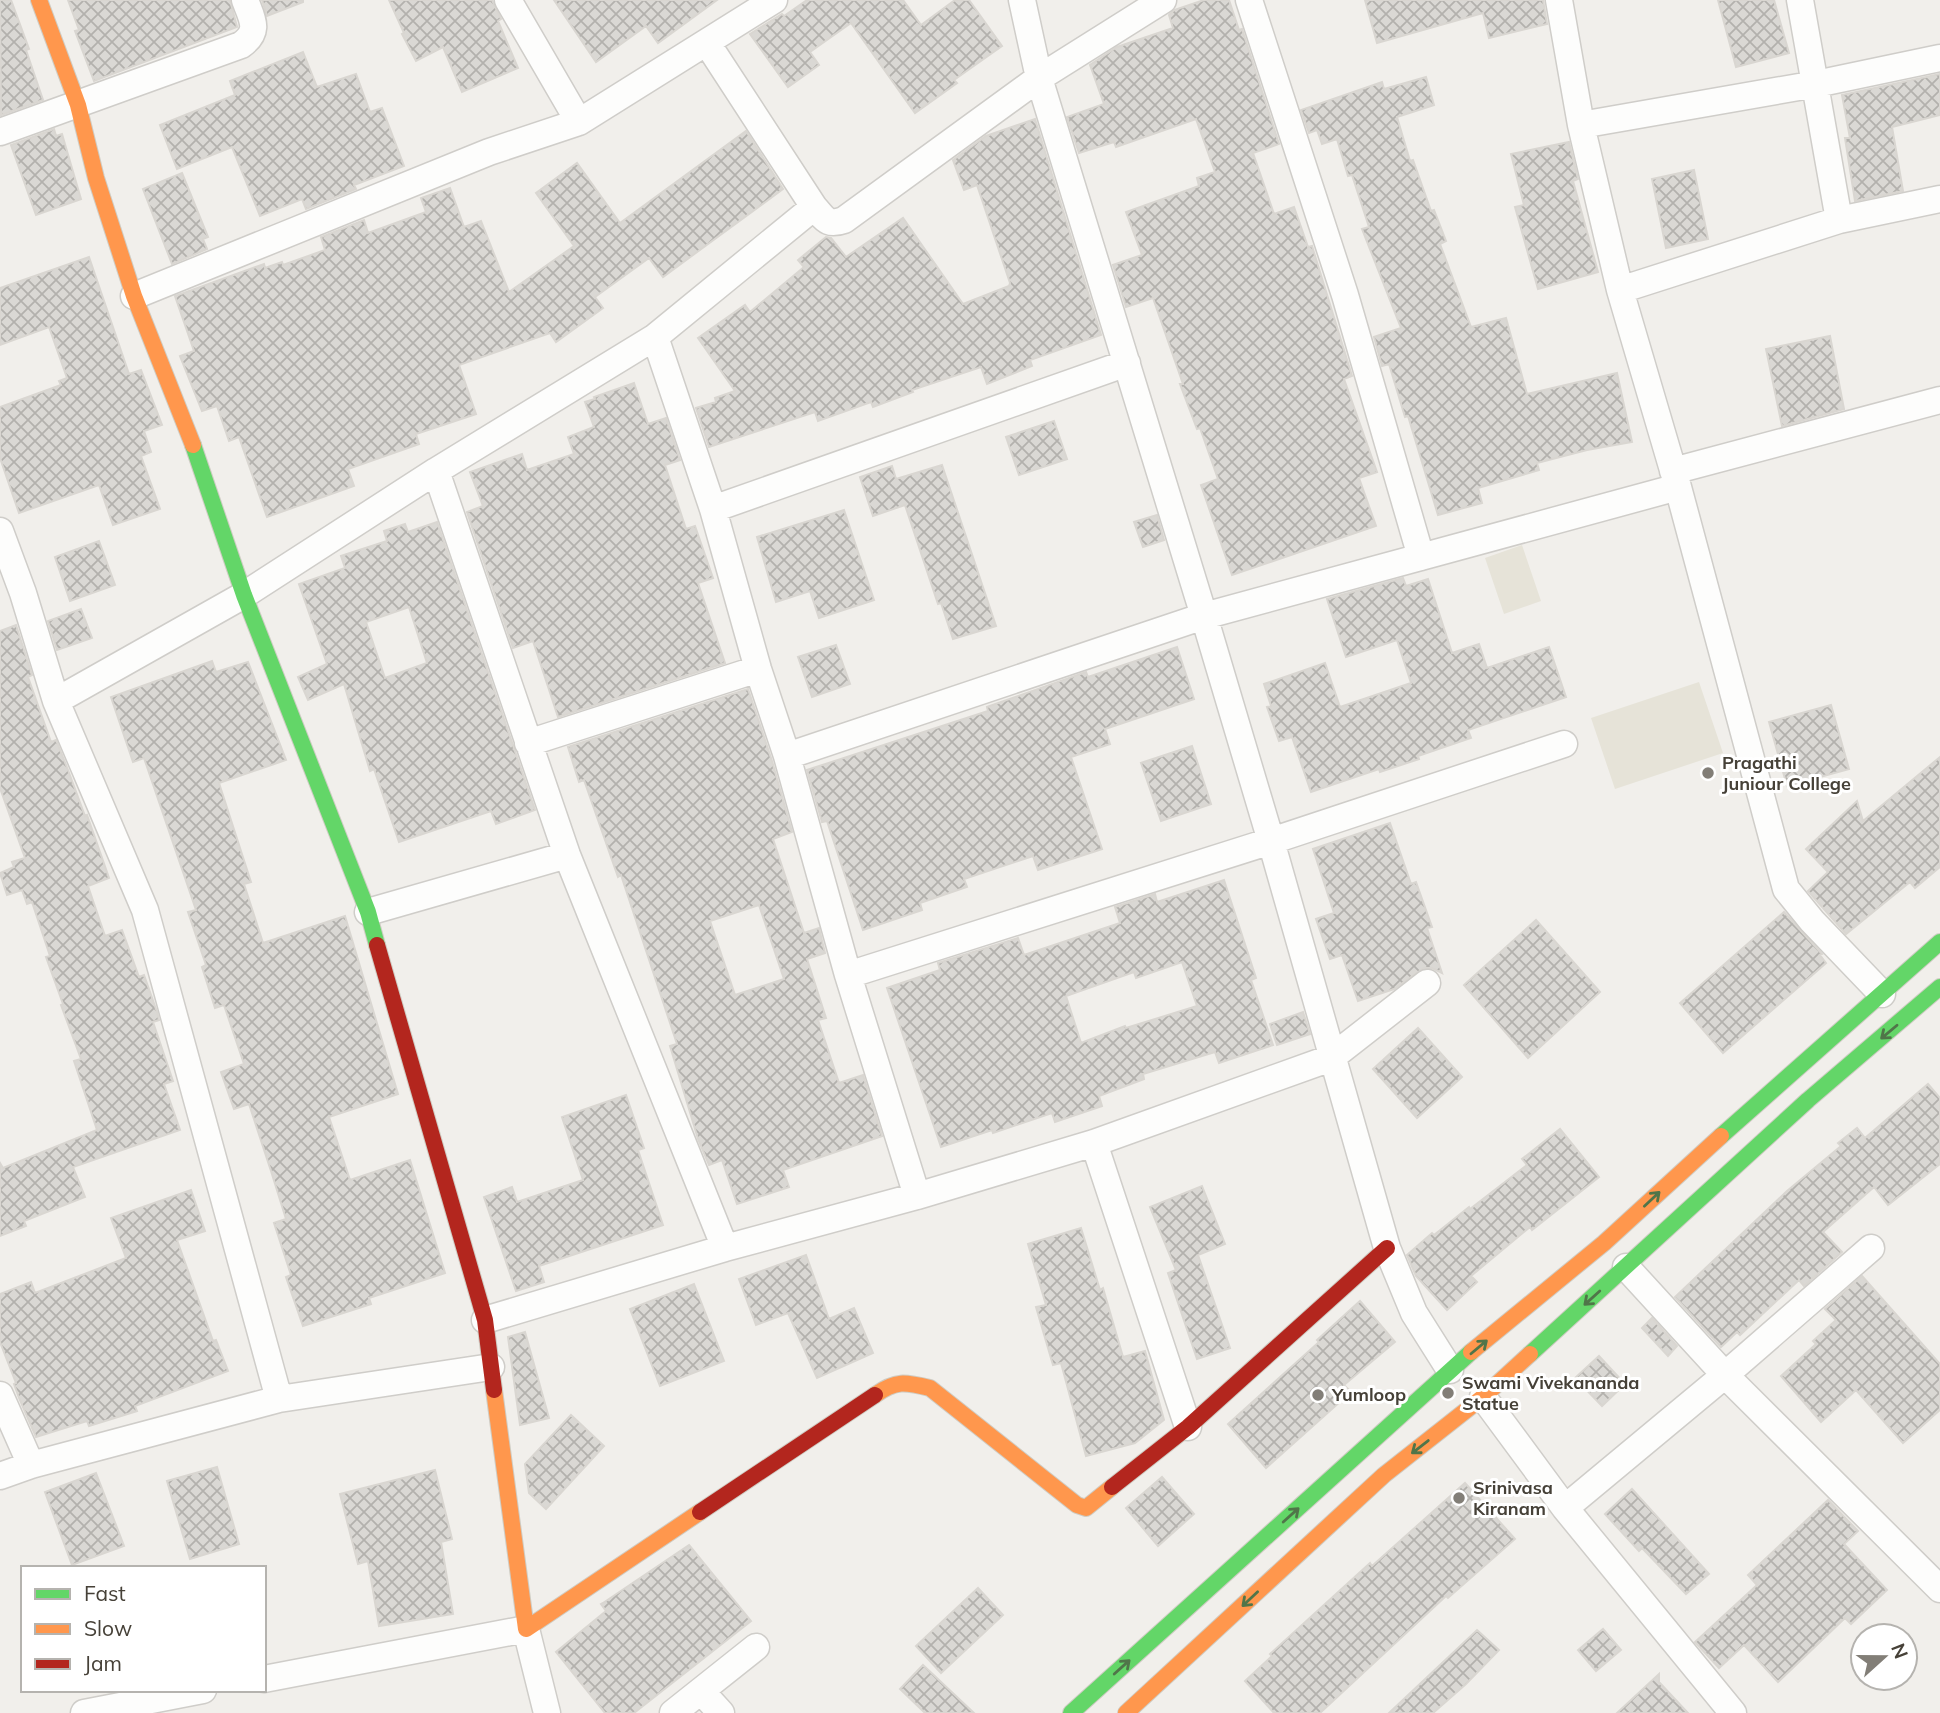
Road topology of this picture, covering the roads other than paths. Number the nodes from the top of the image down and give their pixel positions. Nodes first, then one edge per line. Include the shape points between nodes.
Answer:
1 (39, 0) edge
2 (245, 0) edge
3 (508, 0) edge
4 (774, 0) edge
5 (1021, 0) edge
6 (1163, 0) edge
7 (1249, 0) edge
8 (1559, 0) edge
9 (1800, 0) edge
10 (707, 43) junction
11 (1940, 58) edge
12 (1040, 78) junction
13 (1816, 85) junction
14 (78, 105) junction
15 (579, 122) junction
16 (1581, 125) junction
17 (0, 132) edge
18 (1940, 199) edge
19 (814, 207) junction
20 (1839, 220) junction
21 (1620, 290) junction
22 (134, 296) junction
23 (655, 337) junction
24 (1127, 363) junction
25 (1940, 400) edge
26 (436, 471) junction
27 (1675, 479) junction
28 (713, 509) junction
29 (0, 531) edge
30 (1421, 558) junction
31 (244, 595) junction
32 (1204, 616) junction
33 (758, 669) junction
34 (56, 701) junction
35 (528, 743) junction
36 (1564, 744) dead end
37 (787, 755) junction
38 (1271, 841) junction
39 (567, 855) junction
40 (368, 912) junction
41 (1940, 942) edge
42 (848, 975) junction
43 (1427, 983) dead end
44 (1940, 987) edge
45 (1882, 994) junction
46 (1331, 1058) junction
47 (1094, 1143) junction
48 (917, 1196) junction
49 (724, 1248) junction
50 (1387, 1248) junction
51 (1871, 1248) dead end
52 (1626, 1268) junction
53 (485, 1320) junction
54 (491, 1367) junction
55 (1450, 1370) junction
56 (1725, 1375) junction
57 (0, 1395) edge
58 (1483, 1397) junction
59 (279, 1399) junction
60 (1188, 1427) junction
61 (32, 1465) junction
62 (0, 1476) edge
63 (1565, 1508) junction
64 (1940, 1589) edge
65 (526, 1629) junction
66 (756, 1647) dead end
67 (266, 1679) edge
68 (701, 1691) junction
69 (193, 1692) edge
70 (84, 1713) edge
71 (547, 1713) edge
72 (673, 1713) edge
73 (720, 1713) edge
74 (1071, 1713) edge
75 (1126, 1713) edge
76 (1732, 1713) edge

1 - 14 street
2 - 14 street via 254,30 241,45
3 - 15 street
4 - 10 street
5 - 12 street
6 - 12 street
7 - 30 street via 1345,295
8 - 16 street
9 - 13 street
10 - 15 street
10 - 19 street
11 - 13 street
12 - 19 street via 844,220 828,221
12 - 24 street
13 - 16 street
13 - 20 street
14 - 17 street
14 - 22 street
15 - 22 street via 477,157
16 - 21 street
18 - 20 street
19 - 23 street
20 - 21 street
21 - 27 street
22 - 31 street via 203,471
23 - 26 street
23 - 28 street
24 - 28 street
24 - 32 street
25 - 27 street
26 - 31 street
26 - 35 street
27 - 30 street
27 - 45 street via 1786,889
28 - 33 street
29 - 34 street
30 - 32 street
31 - 34 street
31 - 40 street
32 - 37 street
32 - 38 street
33 - 35 street
33 - 37 street
34 - 59 street via 145,910
35 - 39 street
36 - 38 street
37 - 42 street
38 - 42 street
38 - 46 street
39 - 40 street
39 - 49 street
40 - 53 street
41 - 45 street
42 - 48 street
43 - 46 street
44 -> 52 street via 1808,1100
55 -> 45 street via 1604,1243
46 - 47 street
46 - 50 street
47 - 48 street
47 - 60 street
48 - 49 street
49 - 53 street
50 - 55 street via 1414,1313
50 - 60 street
51 - 56 street
52 - 56 street
52 -> 58 street
53 - 54 street
54 - 59 street
54 - 65 street
74 -> 55 street
56 - 63 street
56 - 64 street
57 - 61 street
58 - 63 street
58 -> 75 street via 1384,1475
59 - 61 street
60 - 65 street via 1086,1508 930,1388 891,1384
61 - 62 street
63 - 76 street
65 - 67 street
65 - 71 street
66 - 68 street
68 - 72 street
68 - 73 street
69 - 70 street

